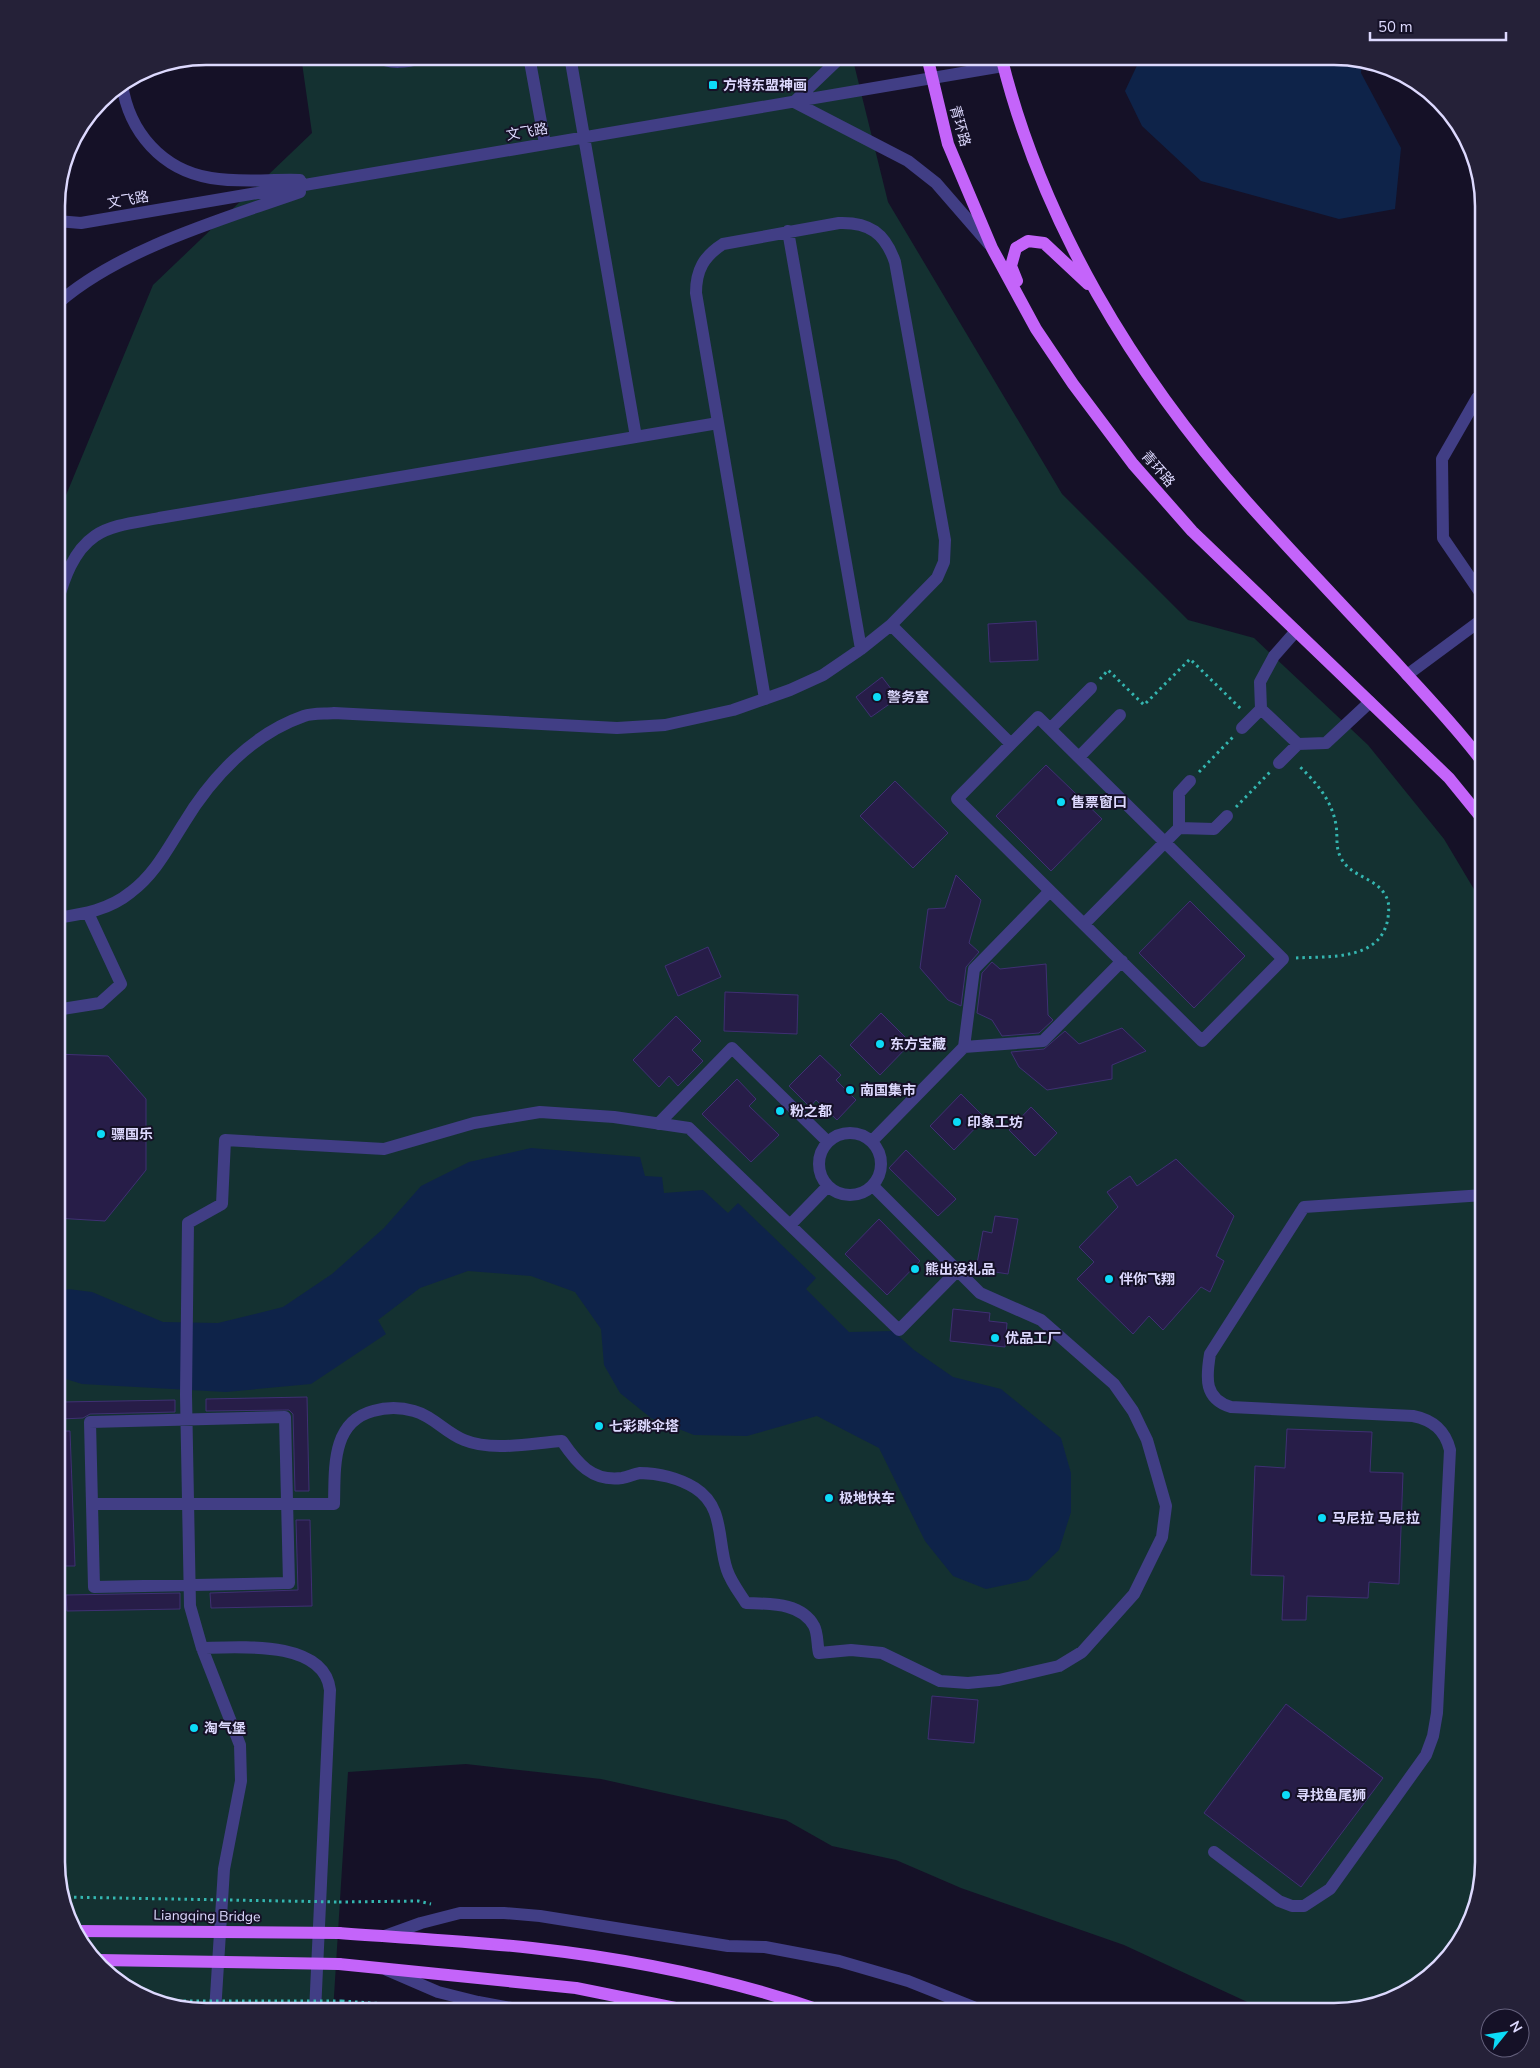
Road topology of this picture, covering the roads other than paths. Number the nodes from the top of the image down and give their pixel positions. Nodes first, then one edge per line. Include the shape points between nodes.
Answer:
1 (531, 65) edge
2 (572, 65) edge
3 (833, 65) edge
4 (929, 65) edge
5 (986, 65) edge
6 (1003, 65) edge
7 (932, 78) junction
8 (124, 91) edge
9 (794, 102) junction
10 (584, 137) junction
11 (545, 144) junction
12 (332, 180) junction
13 (65, 222) edge
14 (788, 231) junction
15 (992, 248) junction
16 (1095, 291) junction
17 (65, 299) edge
18 (1036, 329) junction
19 (1475, 401) edge
20 (718, 423) junction
21 (636, 437) junction
22 (65, 580) edge
23 (1475, 585) edge
24 (891, 625) junction
25 (1475, 625) edge
26 (1296, 631) junction
27 (861, 649) junction
28 (1407, 675) junction
29 (1091, 688) dead end
30 (765, 699) junction
31 (1370, 702) junction
32 (1260, 709) junction
33 (1120, 715) dead end
34 (1247, 724) road end
35 (1050, 729) junction
36 (1011, 744) junction
37 (1298, 744) junction
38 (1475, 754) edge
39 (1078, 757) junction
40 (1283, 759) road end
41 (1190, 781) road end
42 (1475, 810) edge
43 (1227, 816) road end
44 (1179, 828) junction
45 (1165, 842) junction
46 (1050, 891) junction
47 (88, 913) junction
48 (65, 917) edge
49 (1084, 924) junction
50 (1122, 961) junction
51 (65, 1008) edge
52 (964, 1047) junction
53 (658, 1124) junction
54 (827, 1141) junction
55 (872, 1141) junction
56 (873, 1186) junction
57 (828, 1187) junction
58 (1475, 1196) edge
59 (790, 1225) junction
60 (958, 1270) junction
61 (186, 1420) junction
62 (92, 1504) junction
63 (188, 1504) junction
64 (287, 1504) junction
65 (190, 1585) junction
66 (202, 1648) junction
67 (1214, 1852) dead end
68 (84, 1931) edge
69 (385, 1936) junction
70 (104, 1960) edge
71 (382, 1968) junction
72 (216, 2003) edge
73 (315, 2003) edge
74 (484, 2003) edge
75 (650, 2003) edge
76 (799, 2003) edge
77 (963, 2003) edge

1 - 11 street
2 - 10 street
3 - 9 street
4 - 7 main road, 青环路
5 - 7 street, 文飞路
6 - 16 main road via 1018,120 1054,213
7 - 9 street, 文飞路
7 - 15 main road, 青环路 via 948,144
8 - 12 street via 131,119 140,134 165,160 180,169 213,179
9 - 10 street, 文飞路
9 - 15 street via 908,161 936,184
10 - 11 street, 文飞路
10 - 21 street
11 - 12 street, 文飞路
12 - 13 street, 文飞路 via 81,223
12 - 17 street via 143,251
14 - 20 street via 723,244 710,252 699,271 696,292
14 - 24 street via 854,222 880,236 890,248 895,262 945,540 944,562 937,578
14 - 27 street
15 - 18 main road, 青环路
16 - 18 main road via 1044,243 1028,241 1016,248 1011,266
16 - 28 main road via 1138,360 1246,501
18 - 26 main road, 青环路 via 1133,464 1192,531
19 - 23 street via 1442,459 1443,538
20 - 21 street
20 - 30 street
21 - 22 street via 168,516 115,528 95,536 73,560
24 - 27 street
24 - 36 street
25 - 28 street
26 - 31 main road, 青环路
26 - 32 street via 1274,656 1260,682
27 - 30 street via 823,675
28 - 38 main road
29 - 35 street
30 - 47 street via 702,718 665,725 617,728 334,713 306,716 266,736 232,761 207,789 152,872 131,893 104,909
31 - 37 street via 1326,743
31 - 42 main road, 青环路 via 1449,778
32 - 34 street
32 - 37 street
33 - 39 street
35 - 36 street via 1038,717
35 - 39 street
36 - 46 street via 957,799
37 - 40 street
39 - 45 street
41 - 44 street via 1179,793
43 - 44 street via 1214,828
44 - 45 street
45 - 49 street
45 - 50 street via 1283,959 1202,1041
46 - 49 street
46 - 52 street via 974,969
47 - 48 street
47 - 51 street via 121,984 100,1002
49 - 50 street
50 - 52 street via 1043,1041
52 - 55 street
53 - 54 street via 732,1048
53 - 59 street via 689,1128
53 - 61 street via 614,1117 540,1112 474,1123 384,1149 225,1140 222,1204 188,1223
54 - 55 street via 841,1133 858,1133
54 - 57 street via 819,1156 819,1172
55 - 56 street via 881,1155 881,1172
56 - 57 street via 858,1195 842,1195
56 - 60 street
57 - 59 street
58 - 67 street via 1304,1207 1210,1354 1207,1380 1210,1392 1220,1404 1413,1416 1427,1419 1439,1427 1450,1450 1437,1713 1426,1755 1330,1889 1304,1906 1280,1901
59 - 60 street via 899,1330
60 - 64 street via 980,1293 1041,1320 1114,1384 1133,1411 1158,1474 1166,1506 1162,1537 1134,1594 1082,1652 1059,1666 999,1680 968,1683 940,1681 882,1653 851,1650 819,1653 814,1626 802,1613 785,1605 746,1603 727,1569 720,1524 709,1501 695,1488 665,1475 639,1473 606,1479 591,1474 575,1461 562,1440 488,1446 463,1440 415,1411 388,1406 353,1420 340,1437 334,1504
61 - 62 street via 90,1422
61 - 63 street
61 - 64 street via 285,1418
62 - 63 street
62 - 65 street via 94,1587
63 - 64 street
63 - 65 street
64 - 65 street via 289,1583
65 - 66 street via 190,1606
66 - 72 street via 240,1745 241,1781 224,1869
66 - 73 street via 256,1647 300,1655 318,1664 328,1677 330,1700
68 - 69 main road, Liangqing Bridge, bridge
69 - 76 main road, Liangqing Bridge via 533,1948 667,1968
69 - 77 street via 421,1922 460,1913 540,1916 728,1946 765,1947 839,1962 908,1981
70 - 71 main road, bridge via 340,1964
71 - 74 street via 438,1992
71 - 75 main road via 576,1988

